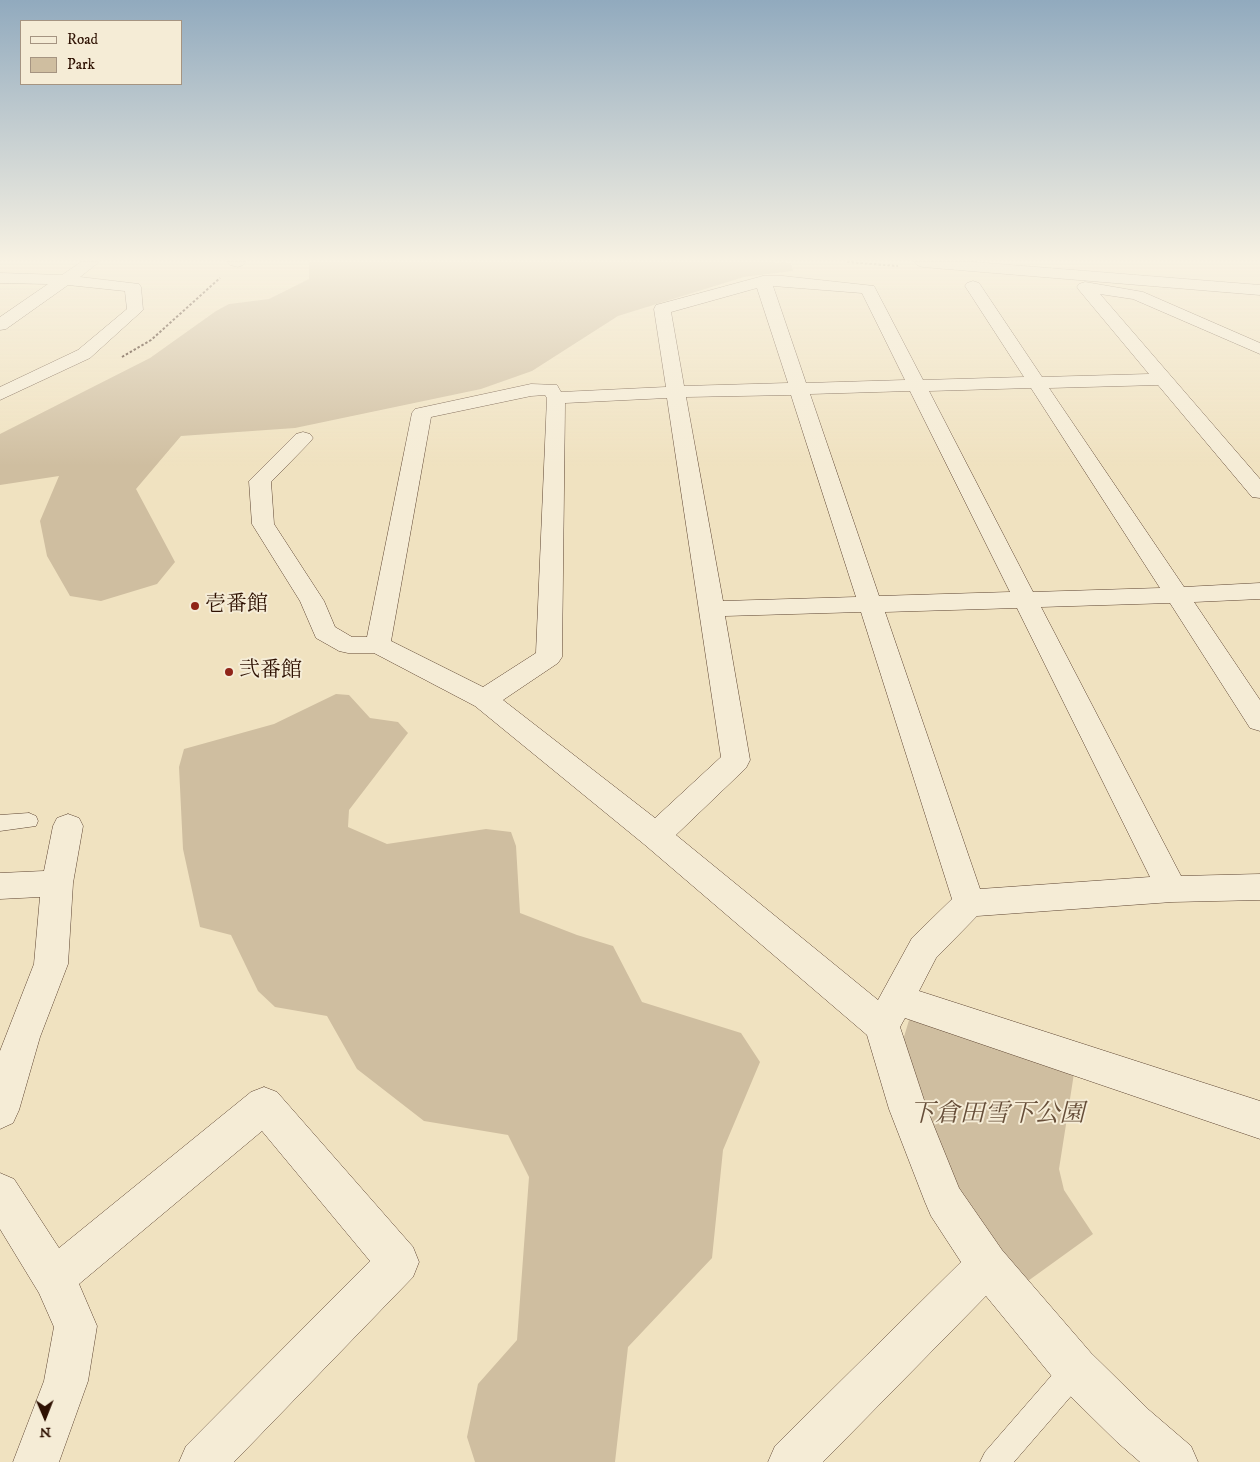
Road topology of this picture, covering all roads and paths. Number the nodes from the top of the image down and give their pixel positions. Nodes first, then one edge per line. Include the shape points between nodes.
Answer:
1 (112, 330) edge
2 (666, 330) edge
3 (779, 330) edge
4 (889, 330) edge
5 (1002, 330) edge
6 (1121, 330) edge
7 (1217, 330) edge
8 (1260, 349) edge
9 (1162, 379) junction
10 (1036, 383) junction
11 (918, 386) junction
12 (798, 389) junction
13 (678, 392) junction
14 (0, 394) edge
15 (556, 398) junction
16 (303, 438) dead end
17 (1260, 492) edge
18 (1260, 591) edge
19 (1177, 595) junction
20 (1027, 600) junction
21 (870, 605) junction
22 (712, 609) junction
23 (378, 645) junction
24 (484, 699) junction
25 (1260, 720) edge
26 (30, 820) dead end
27 (0, 822) edge
28 (68, 826) dead end
29 (656, 836) junction
30 (58, 883) junction
31 (0, 886) edge
32 (1260, 887) edge
33 (1172, 889) junction
34 (969, 903) junction
35 (890, 1013) junction
36 (0, 1110) edge
37 (1260, 1120) edge
38 (0, 1193) edge
39 (987, 1265) junction
40 (54, 1278) junction
41 (1075, 1369) junction
42 (36, 1462) edge
43 (202, 1462) edge
44 (792, 1462) edge
45 (994, 1462) edge
46 (1175, 1462) edge

1 - 14 street via 84,354
2 - 13 street
3 - 12 street
4 - 11 street
5 - 10 street
6 - 9 street
7 - 8 street
9 - 10 street
9 - 17 street
10 - 11 street
10 - 19 street
11 - 12 street
11 - 20 street
12 - 13 street
12 - 21 street
13 - 15 street
13 - 22 street
15 - 23 street via 550,389 531,390 422,413
15 - 24 street via 550,657
16 - 23 street via 260,481 263,524 312,601 325,632 348,645
18 - 19 street
19 - 20 street
19 - 25 street
20 - 21 street
20 - 33 street
21 - 22 street
21 - 34 street
22 - 29 street via 736,760
23 - 24 street
24 - 29 street
26 - 27 lane
28 - 30 street
29 - 35 street
30 - 31 street
30 - 36 street via 51,964 22,1037
32 - 33 street
33 - 34 street
34 - 35 street via 924,948
35 - 37 street
35 - 39 street via 908,1109 945,1202
38 - 40 street
39 - 41 street
39 - 44 street
40 - 42 street via 76,1326 66,1381
40 - 43 street via 264,1105 398,1262
41 - 45 lane
41 - 46 street

